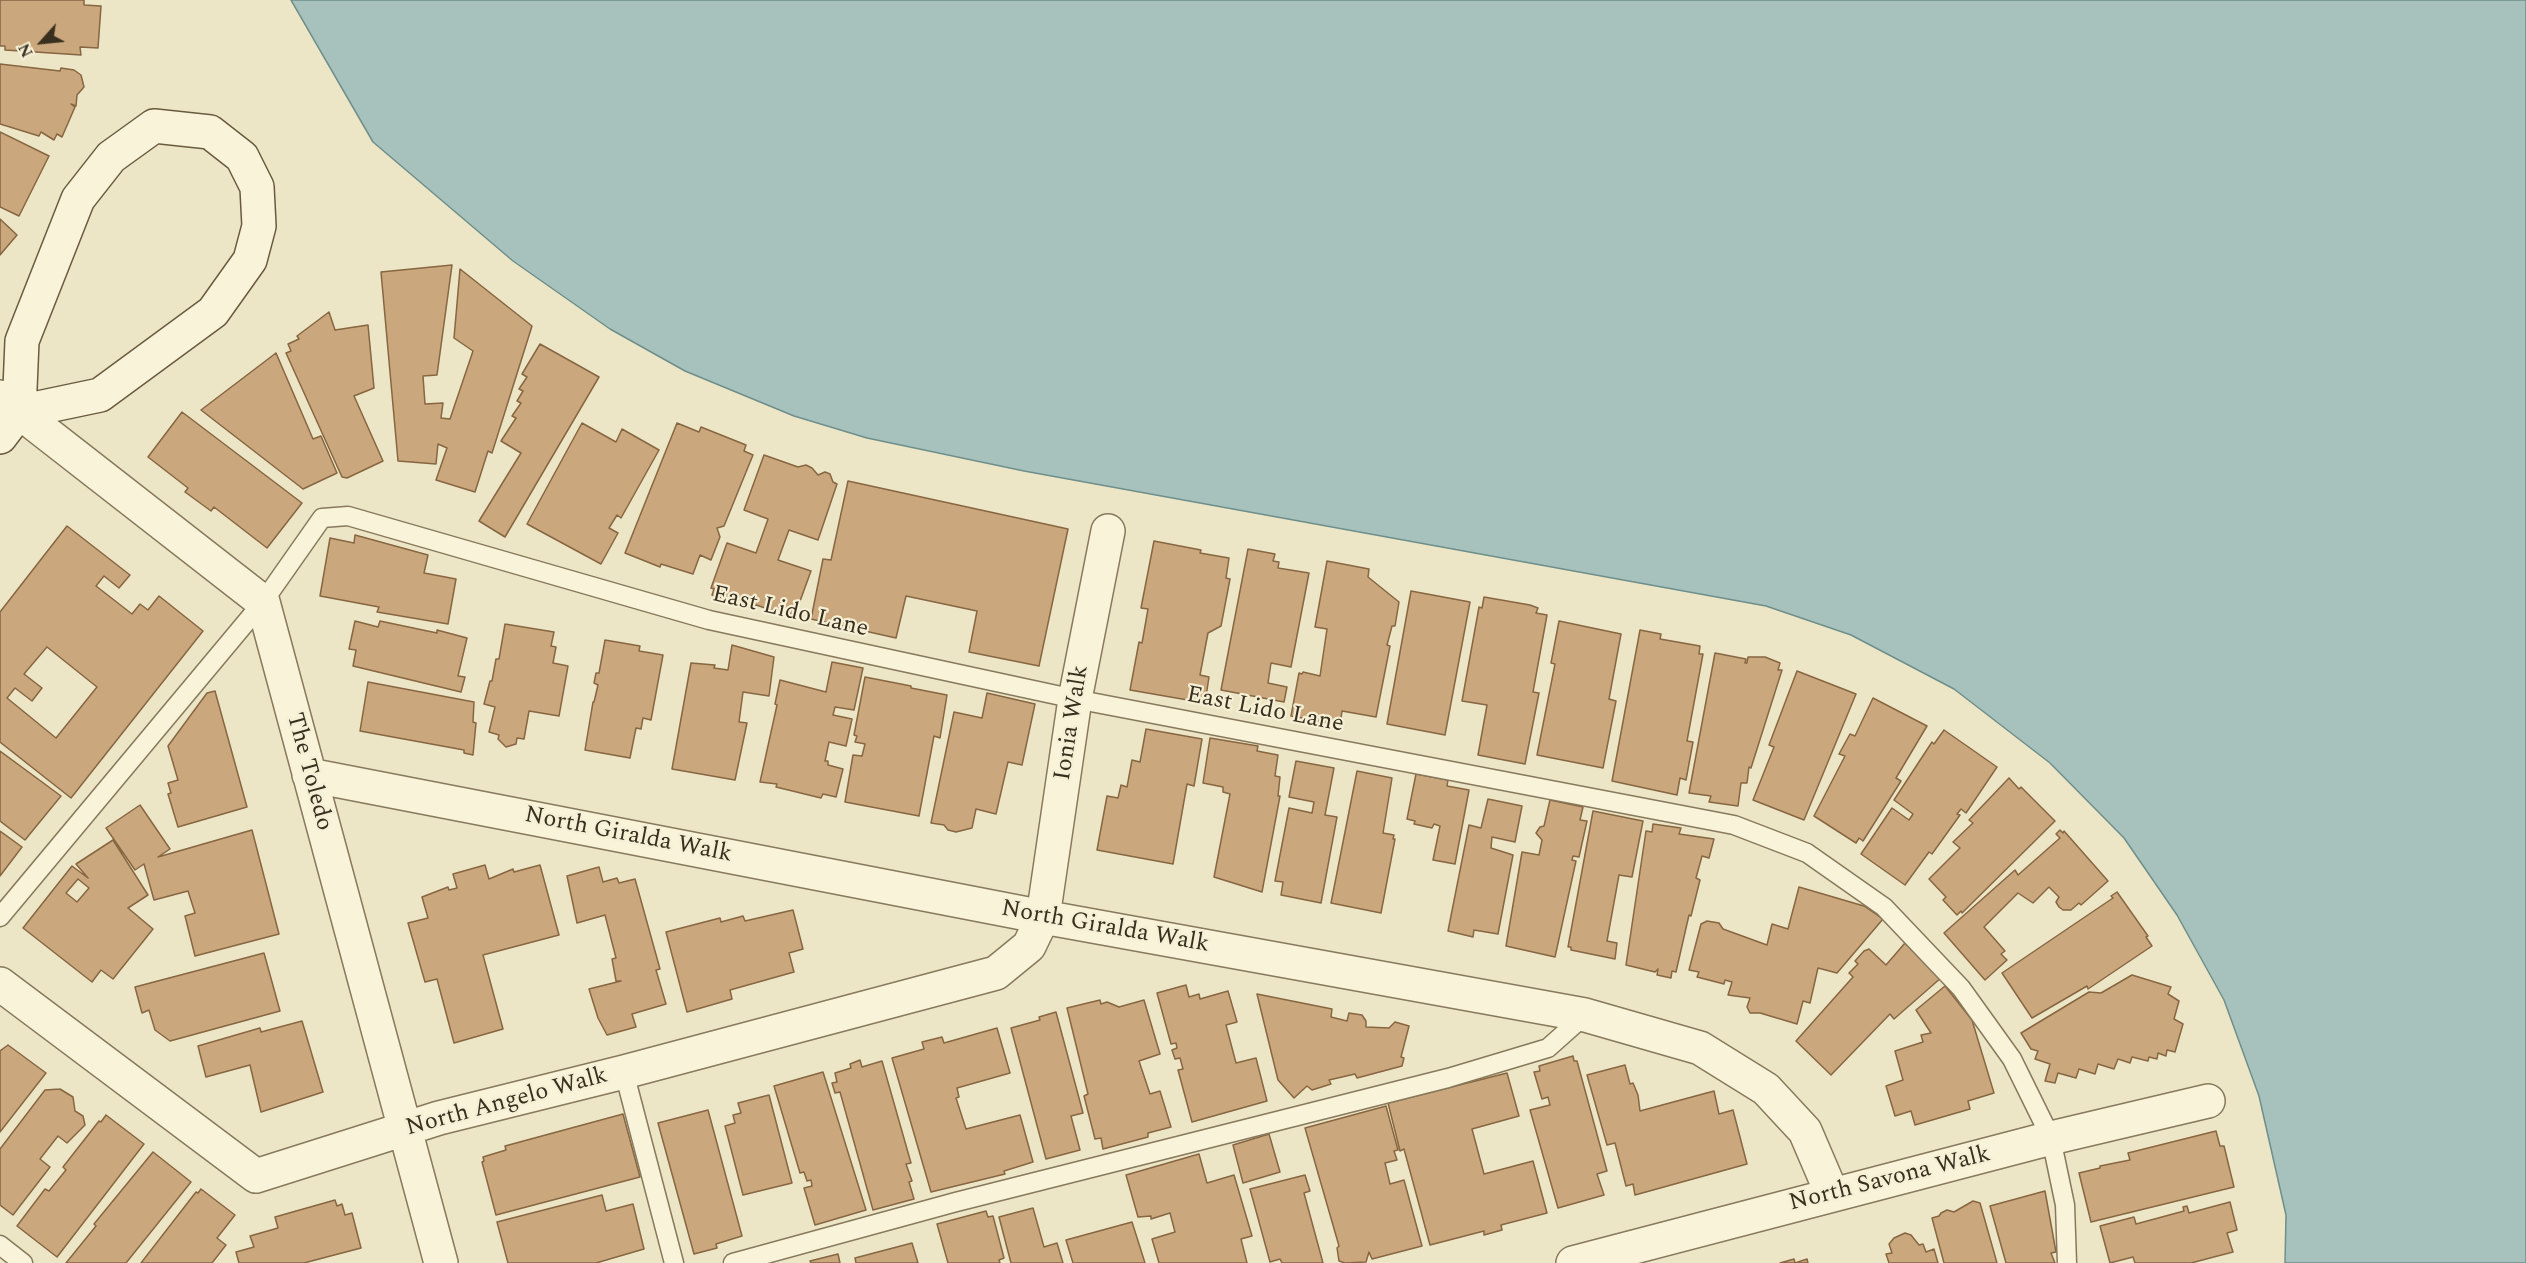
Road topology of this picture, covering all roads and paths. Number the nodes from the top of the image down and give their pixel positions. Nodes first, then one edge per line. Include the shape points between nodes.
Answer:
1 (6, 415) edge
2 (1108, 531) dead end
3 (263, 602) junction
4 (1075, 699) junction
5 (309, 775) junction
6 (0, 917) edge
7 (1043, 917) junction
8 (0, 984) edge
9 (1585, 1015) junction
10 (624, 1072) junction
11 (2208, 1101) dead end
12 (405, 1130) junction
13 (2051, 1138) junction
14 (1832, 1194) junction
15 (0, 1245) edge
16 (24, 1263) edge
17 (441, 1263) edge
18 (674, 1263) edge
19 (733, 1263) edge
20 (1573, 1263) edge
21 (2067, 1263) edge

1 - 1 street via 100,395 213,312 250,260 259,226 257,187 242,157 210,132 154,126 111,157 78,200 22,341
1 - 3 street
2 - 4 street, Ionia Walk
3 - 4 lane, East Lido Lane via 322,518 348,516 710,620
3 - 5 street, The Toledo
3 - 6 lane
4 - 7 street, Ionia Walk
4 - 13 lane, East Lido Lane via 1734,825 1807,853 1884,907 1961,988 2012,1059
5 - 7 street, North Giralda Walk
5 - 12 street, The Toledo
7 - 9 street, North Giralda Walk
7 - 10 street, North Angelo Walk via 1029,946 996,973
8 - 12 street, North Angelo Walk via 256,1176
9 - 14 street, North Giralda Walk via 1700,1048 1766,1089 1805,1131
9 - 19 lane via 1548,1048 1448,1078 956,1202
10 - 12 street, North Angelo Walk
10 - 18 lane
11 - 13 street, North Savona Walk
12 - 17 street, The Toledo
13 - 14 street, North Savona Walk
13 - 21 lane, East Lido Lane via 2065,1205
14 - 20 street, North Savona Walk
15 - 16 lane

